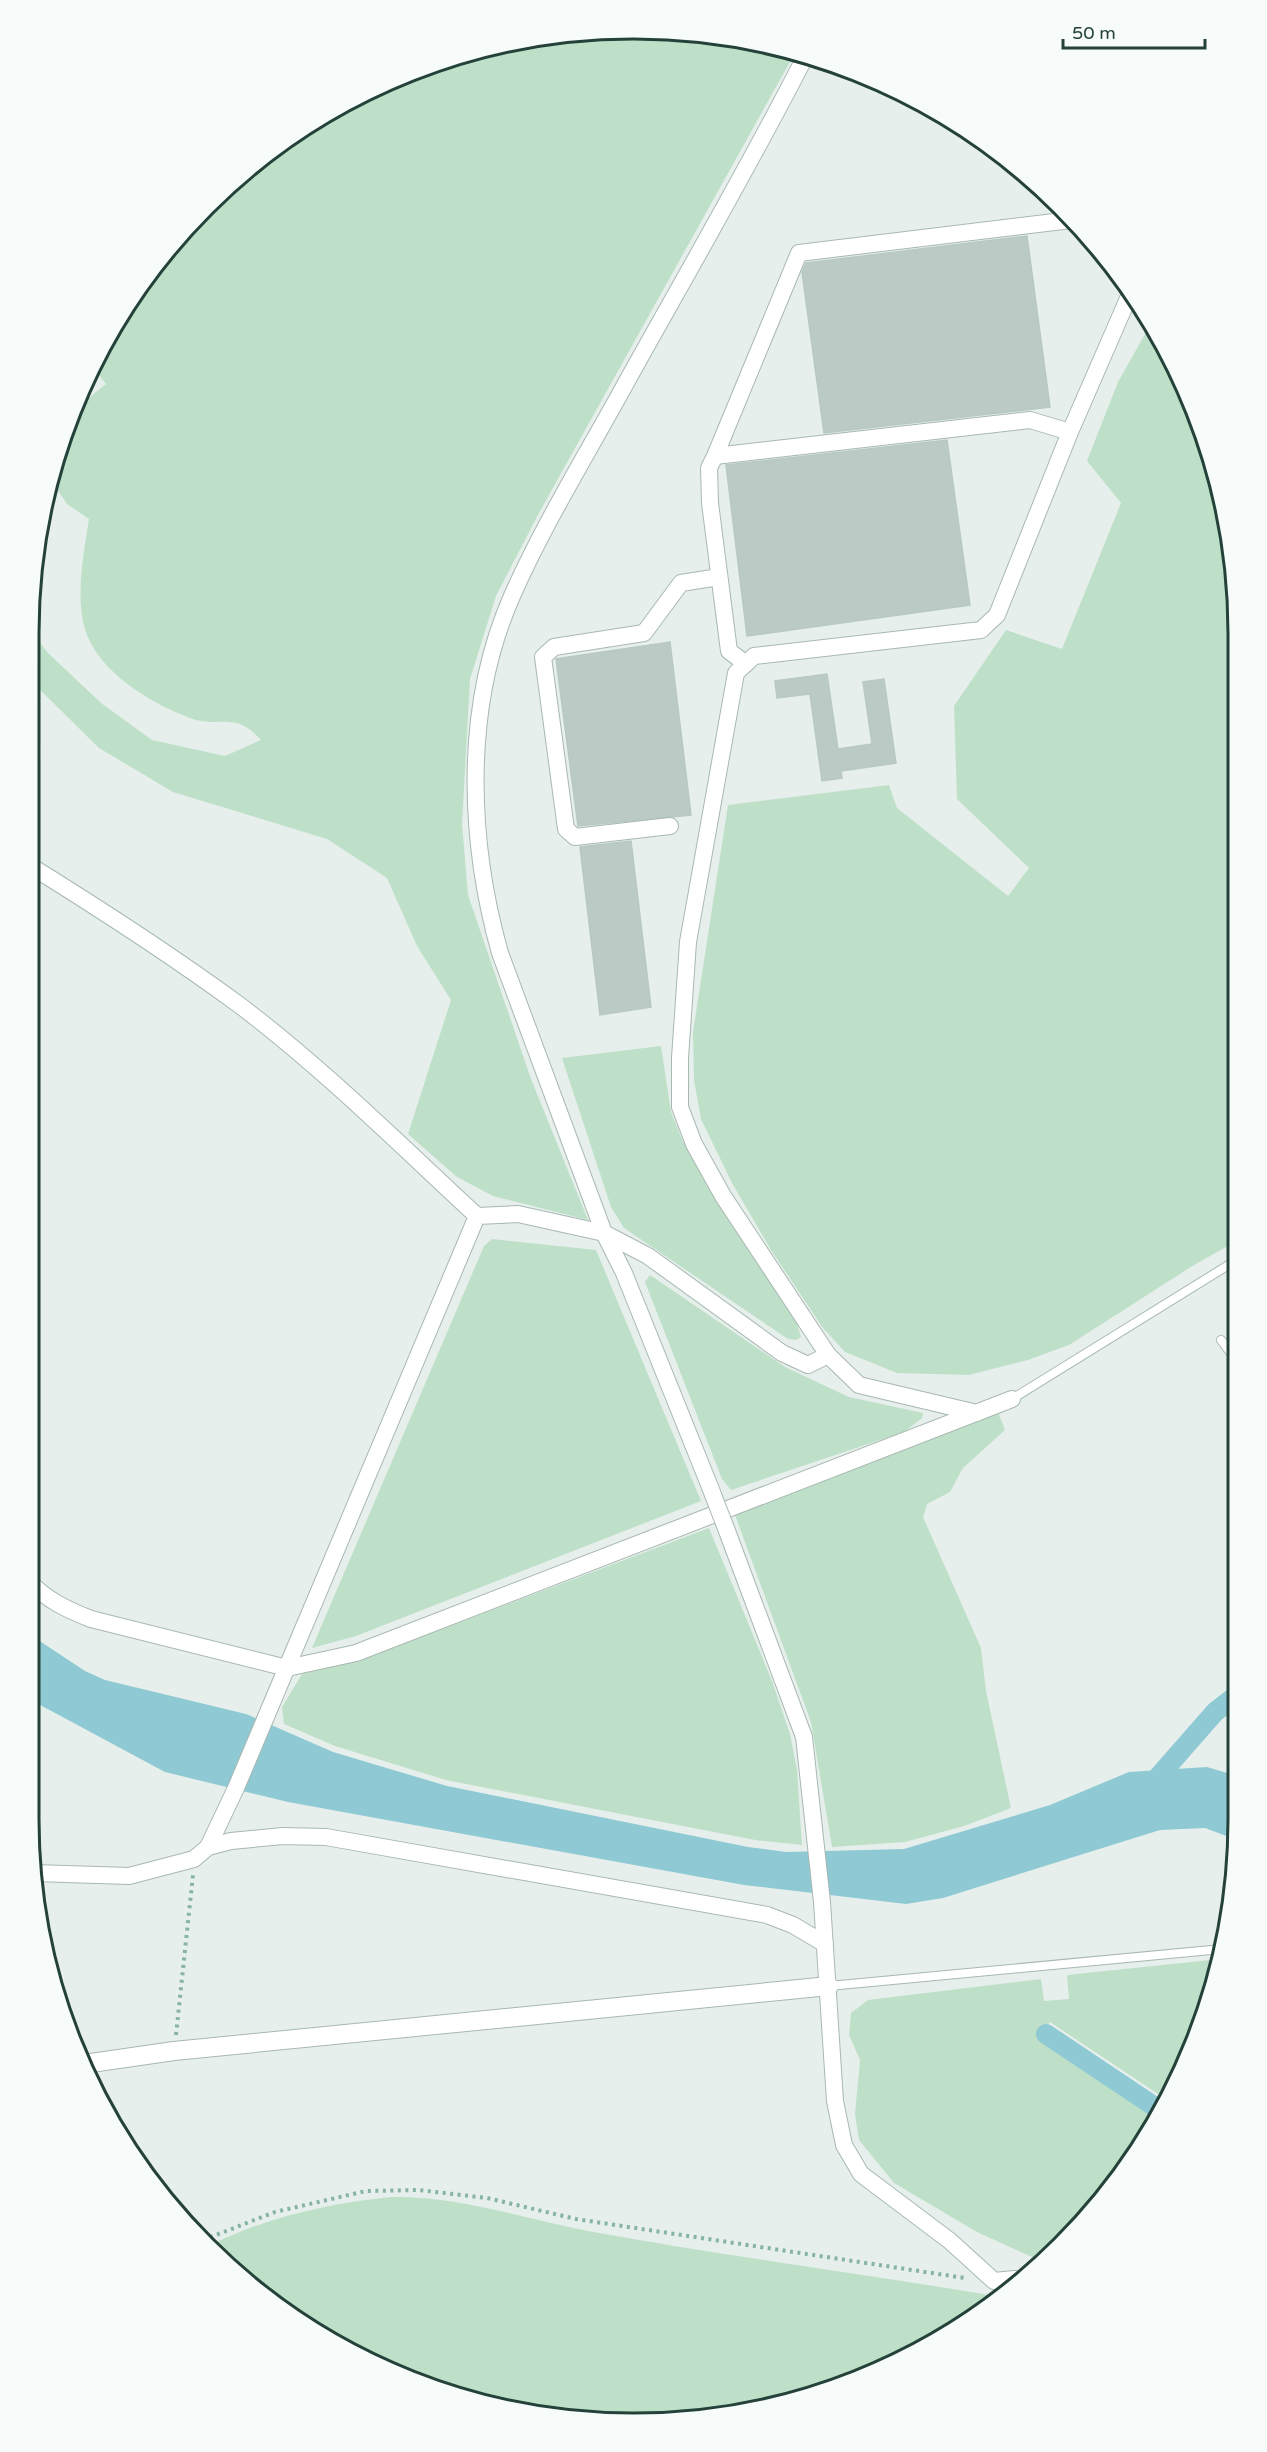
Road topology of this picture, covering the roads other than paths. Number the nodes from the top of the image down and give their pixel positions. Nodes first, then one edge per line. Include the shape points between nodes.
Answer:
1 (801, 64) edge
2 (1061, 221) edge
3 (1127, 301) edge
4 (1071, 432) junction
5 (715, 456) junction
6 (719, 577) junction
7 (746, 664) junction
8 (670, 826) dead end
9 (39, 871) edge
10 (477, 1215) junction
11 (604, 1233) junction
12 (1228, 1265) edge
13 (1221, 1340) dead end
14 (1228, 1349) edge
15 (828, 1355) junction
16 (1012, 1399) joint
17 (977, 1413) junction
18 (39, 1592) edge
19 (287, 1668) junction
20 (208, 1847) junction
21 (42, 1873) edge
22 (825, 1944) junction
23 (1213, 1950) edge
24 (829, 1986) junction
25 (92, 2063) edge
26 (1006, 2281) edge

1 - 11 street via 555,510 512,597 483,699 475,804 486,906
2 - 5 street via 799,253
3 - 4 street
4 - 5 street via 1030,420
4 - 7 street via 997,615 981,630 754,656
5 - 6 street via 709,468 710,503
6 - 7 street via 729,651
6 - 8 street via 681,583 644,633 554,647 543,657 567,829 575,837
7 - 15 street via 736,673 688,942 680,1107 694,1144 723,1196
9 - 10 street via 239,1005 338,1088
10 - 11 street via 518,1214
10 - 19 street
11 - 15 street via 648,1256 782,1353 808,1365
11 - 22 street, bridge via 624,1273 710,1487 804,1737
12 - 16 lane
13 - 14 lane
15 - 17 street via 859,1385
16 - 17 street
17 - 19 street via 356,1653
18 - 19 street via 91,1619
19 - 20 street
20 - 21 street via 194,1859 129,1876
20 - 22 street via 283,1836 326,1837 767,1915
22 - 24 street
23 - 24 lane
24 - 25 street
24 - 26 street via 835,2101 844,2145 861,2174 950,2241 994,2281

